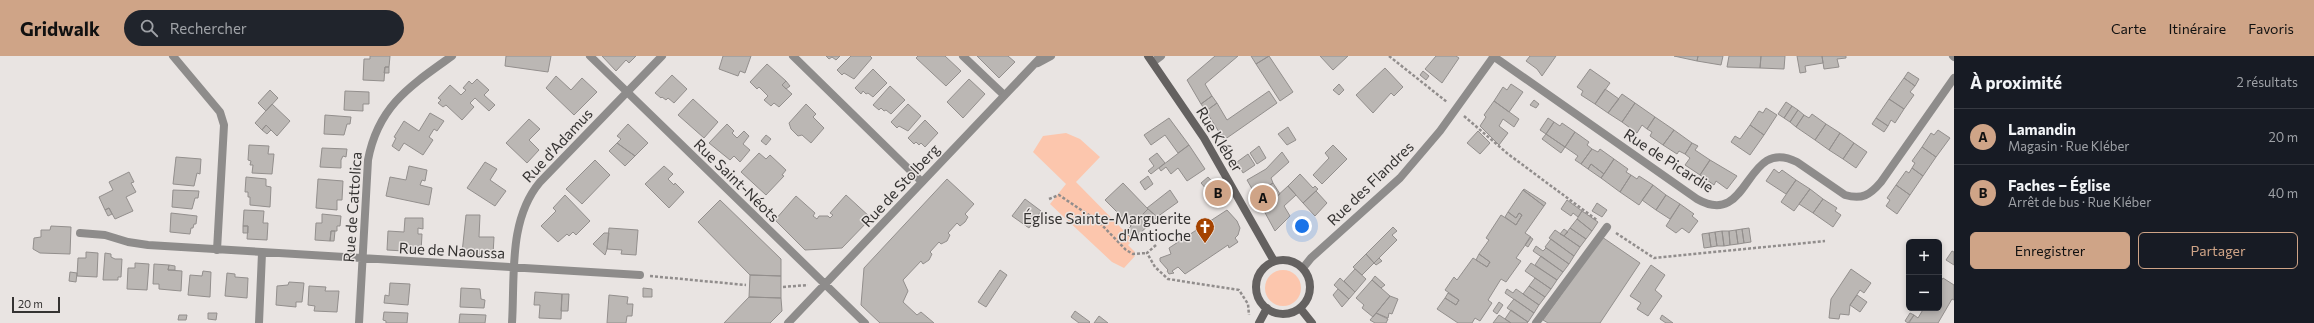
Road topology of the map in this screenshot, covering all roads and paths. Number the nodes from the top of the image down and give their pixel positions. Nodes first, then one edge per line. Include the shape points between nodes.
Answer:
1 (173, 56) edge
2 (452, 56) edge
3 (590, 56) edge
4 (662, 56) edge
5 (793, 56) edge
6 (963, 56) edge
7 (1042, 56) edge
8 (1050, 56) edge
9 (1160, 56) edge
10 (1389, 56) edge
11 (1494, 56) edge
12 (1150, 59) edge
13 (1032, 67) junction
14 (1954, 78) edge
15 (625, 92) junction
16 (1004, 95) junction
17 (1456, 109) junction
18 (922, 182) junction
19 (1049, 199) dead end
20 (1607, 227) junction
21 (80, 233) dead end
22 (1825, 241) dead end
23 (1156, 245) dead end
24 (217, 250) junction
25 (262, 253) junction
26 (1147, 253) junction
27 (362, 259) junction
28 (1274, 261) junction
29 (515, 268) junction
30 (1303, 268) junction
31 (640, 275) joint
32 (825, 284) junction
33 (746, 285) dead end
34 (783, 287) dead end
35 (1267, 308) junction
36 (1300, 308) junction
37 (1259, 322) edge
38 (259, 323) edge
39 (359, 323) edge
40 (512, 323) edge
41 (788, 323) edge
42 (865, 323) edge
43 (1312, 323) edge
44 (1536, 323) edge

1 - 24 street via 220,112 224,126
2 - 27 street, Rue de Cattolica via 401,94 385,113 376,130 368,160
3 - 15 street, Rue Saint-Néots
4 - 15 street, Rue d'Adamus
5 - 18 street
6 - 16 street
7 - 13 street, Rue de Stolberg
8 - 13 street, Rue de Stolberg
9 - 12 street
10 - 17 path
11 - 14 street, Rue de Picardie via 1697,199 1706,204 1720,206 1735,198 1761,163 1774,157 1789,158 1797,162 1845,195 1853,198 1866,196 1881,182
11 - 17 street, Rue des Flandres
12 - 28 street, Rue Kléber via 1204,138
13 - 16 street, Rue de Stolberg
15 - 29 street, Rue d'Adamus via 532,191 520,217
15 - 32 street, Rue Saint-Néots
16 - 18 street, Rue de Stolberg
17 - 20 path via 1508,154
17 - 30 street, Rue des Flandres via 1400,178
18 - 32 street, Rue de Stolberg
19 - 26 path via 1059,195 1099,222 1126,250 1133,254
20 - 22 path via 1654,258
20 - 44 street
21 - 24 street, Rue de Naoussa via 111,236 138,245
23 - 26 path
24 - 25 street, Rue de Naoussa
25 - 27 street, Rue de Naoussa
25 - 38 street
26 - 37 path via 1155,267 1168,279 1239,290 1248,304 1249,315
27 - 29 street, Rue de Naoussa
27 - 39 street, Rue de Cattolica
28 - 30 street via 1292,261
28 - 35 street via 1260,272 1256,285 1258,298
29 - 31 street, Rue de Naoussa
29 - 40 street, Rue d'Adamus
30 - 36 street via 1310,280 1311,289
31 - 33 path
32 - 34 path
32 - 41 street, Rue de Stolberg
32 - 42 street, Rue Saint-Néots
35 - 36 street via 1274,313 1283,314
35 - 37 street
36 - 43 street

